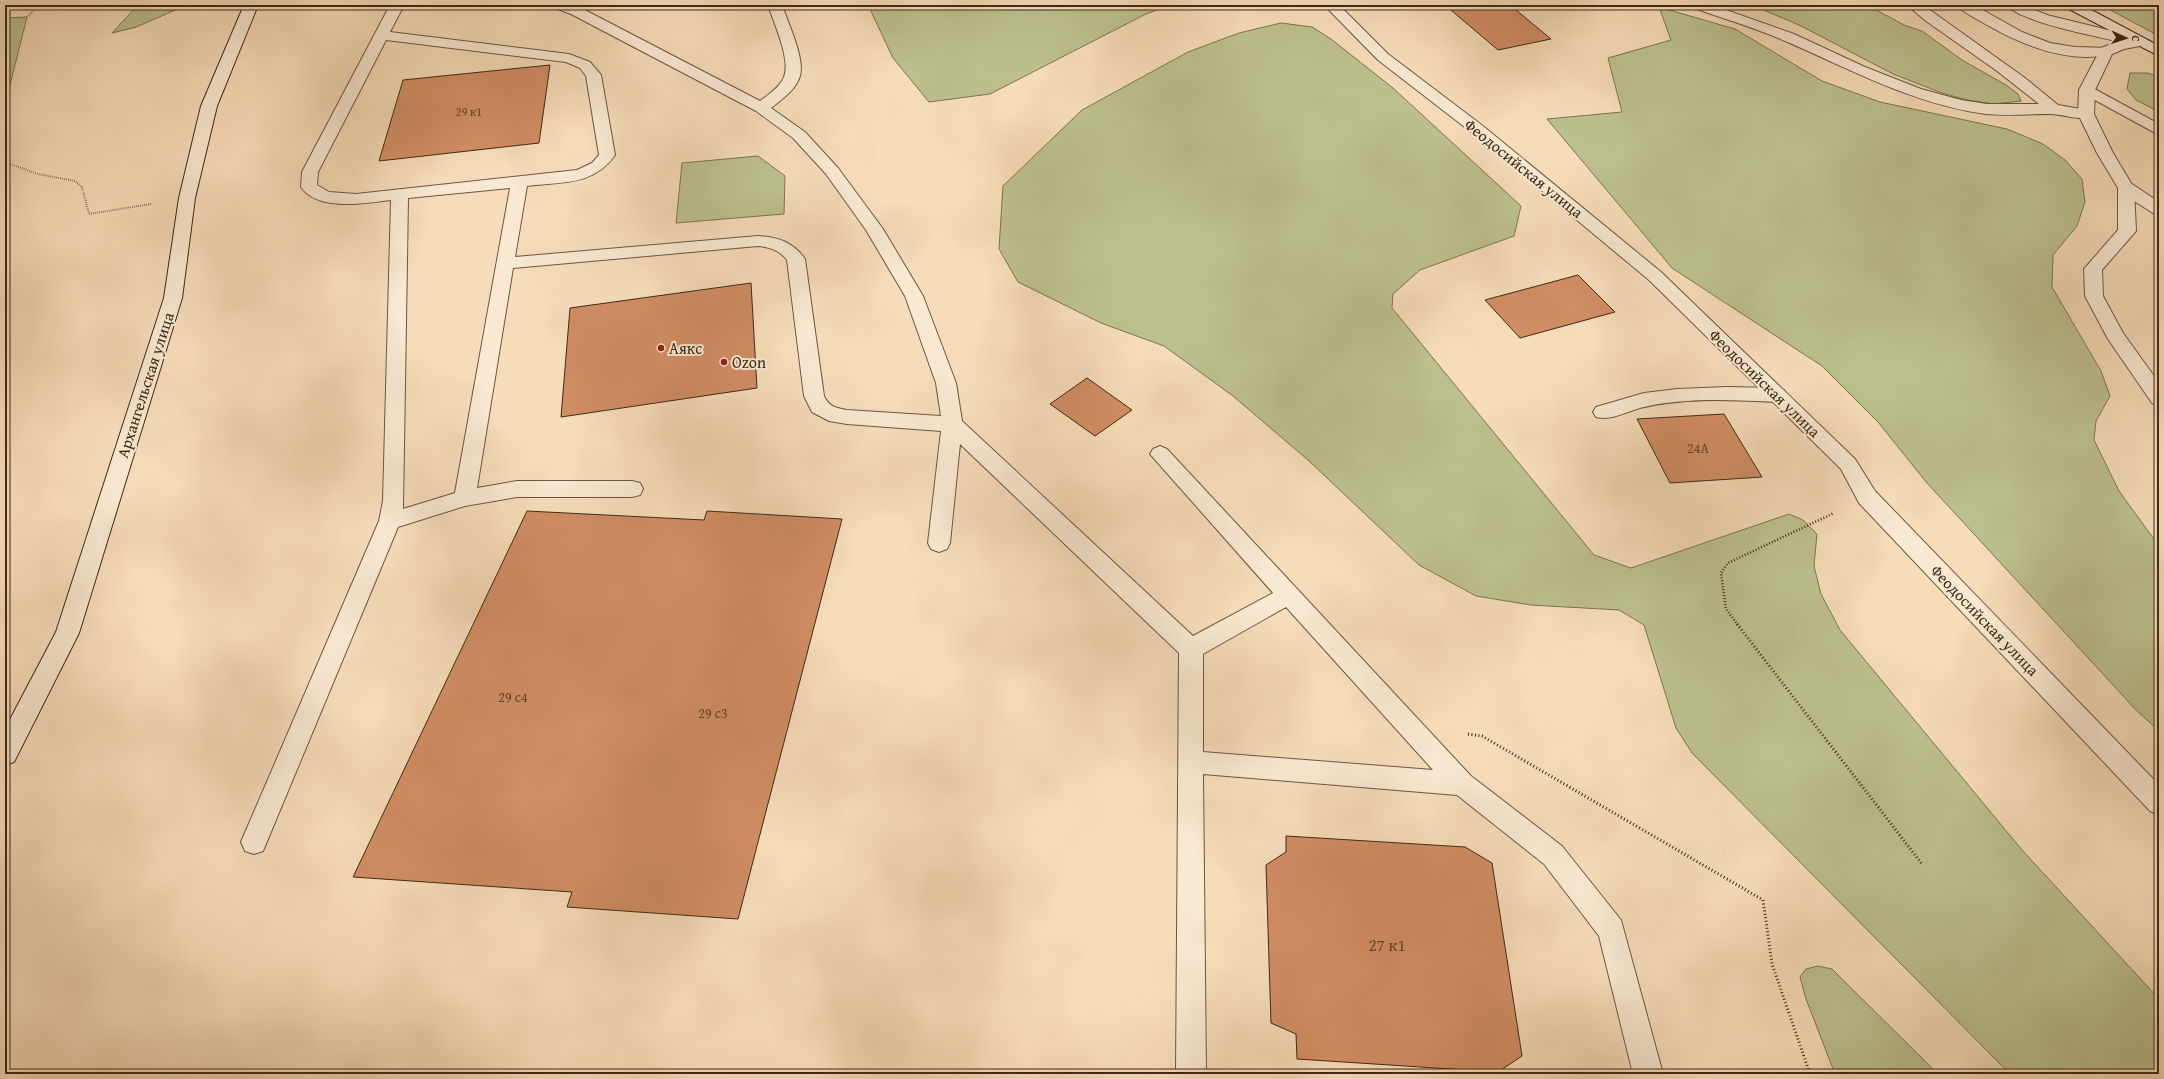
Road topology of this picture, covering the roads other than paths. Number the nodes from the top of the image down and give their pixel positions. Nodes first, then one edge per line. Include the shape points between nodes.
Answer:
1 (251, 5) edge
2 (398, 5) edge
3 (560, 5) edge
4 (775, 5) edge
5 (1331, 5) edge
6 (1699, 5) edge
7 (1914, 5) edge
8 (1964, 5) edge
9 (2014, 5) edge
10 (2072, 5) edge
11 (382, 35) junction
12 (2140, 42) junction
13 (2106, 51) junction
14 (2159, 52) edge
15 (2087, 90) junction
16 (761, 108) junction
17 (2053, 109) junction
18 (2086, 114) junction
19 (2159, 130) edge
20 (519, 182) junction
21 (2126, 188) junction
22 (400, 195) junction
23 (2159, 209) edge
24 (507, 263) junction
25 (1777, 395) junction
26 (2159, 398) edge
27 (1603, 412) dead end
28 (952, 424) junction
29 (1160, 454) dead end
30 (632, 489) dead end
31 (465, 498) junction
32 (390, 521) junction
33 (939, 543) dead end
34 (1289, 595) junction
35 (1191, 649) junction
36 (5, 754) edge
37 (1190, 762) junction
38 (1462, 784) junction
39 (2159, 803) edge
40 (254, 842) dead end
41 (1190, 1074) edge
42 (1648, 1074) edge

1 - 36 street, Архангельская улица via 209,106 187,198 173,298 67,634
2 - 11 street
3 - 16 street
4 - 16 street via 794,65 792,76 784,89
5 - 25 street, Феодосийская улица via 1383,57 1477,129 1655,276
6 - 17 street via 1789,36 1860,70 1923,94 1987,109
7 - 17 street via 2031,88
8 - 13 street via 1997,25 2047,46 2074,51
9 - 12 street via 2022,11 2042,18
10 - 12 street
11 - 20 street via 569,58 585,65 593,75 607,155 598,166 581,175
11 - 22 street via 310,172 309,187 325,197 356,199
12 - 13 street
12 - 14 street
13 - 15 street
15 - 18 street
15 - 19 street
16 - 28 street via 799,135 816,151 874,229 914,296 946,383
17 - 18 street
18 - 21 street
20 - 22 street
20 - 24 street
21 - 23 street
21 - 26 street via 2127,231 2093,269 2094,296 2115,335
22 - 32 street via 394,501
24 - 28 street via 758,241 776,242 789,248 796,259 814,396 819,407 829,414 847,417
24 - 31 street
25 - 27 street via 1669,397 1643,400
25 - 39 street, Феодосийская улица via 1848,464 1867,497
28 - 33 street
28 - 35 street
29 - 34 street
30 - 31 street via 517,489
31 - 32 street
32 - 40 street
34 - 35 street
34 - 38 street
35 - 37 street
37 - 38 street
37 - 41 street
38 - 42 street via 1553,856 1611,930

